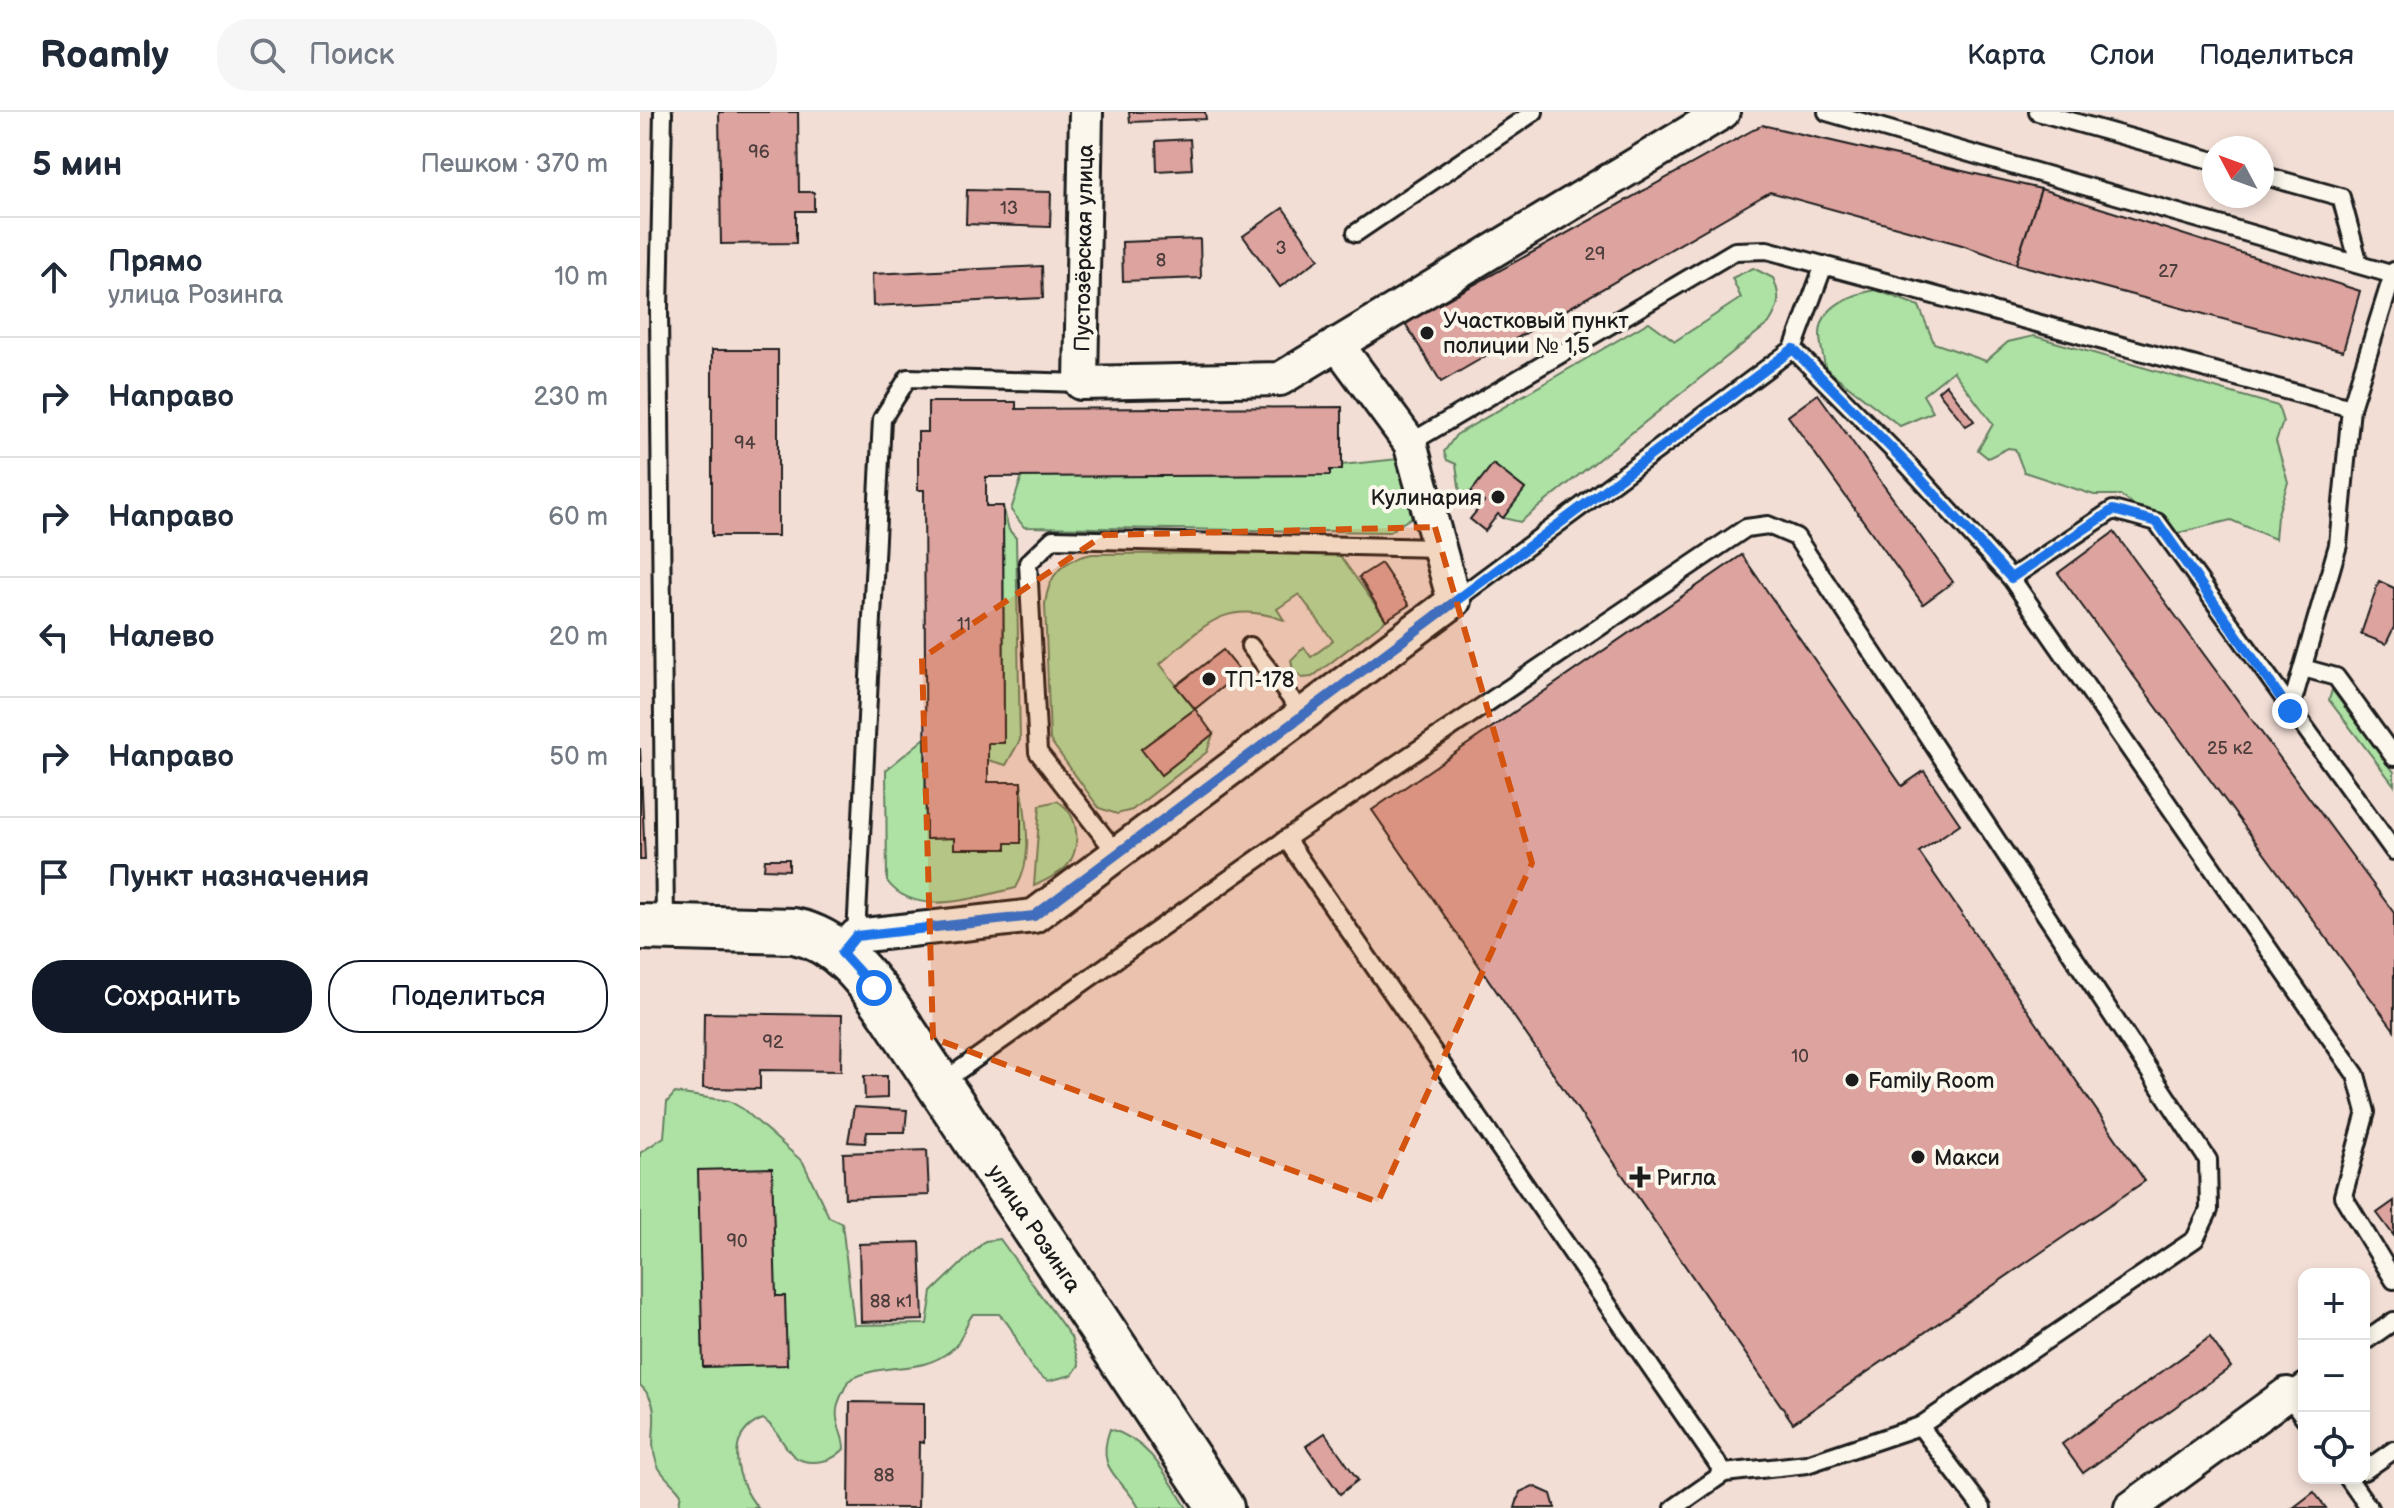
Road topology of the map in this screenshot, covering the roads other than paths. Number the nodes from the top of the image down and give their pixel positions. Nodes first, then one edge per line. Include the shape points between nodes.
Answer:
1 (663, 112) edge
2 (1086, 112) edge
3 (1534, 112) edge
4 (1723, 112) edge
5 (1827, 112) edge
6 (2038, 112) edge
7 (2202, 158) edge
8 (2274, 178) edge
9 (1356, 233) dead end
10 (2359, 264) junction
11 (1824, 265) junction
12 (2394, 273) edge
13 (640, 342) edge
14 (659, 343) junction
15 (1337, 344) junction
16 (1793, 349) junction
17 (1081, 383) junction
18 (2351, 408) junction
19 (1410, 443) junction
20 (1438, 548) junction
21 (2011, 578) junction
22 (1454, 601) junction
23 (1250, 646) dead end
24 (2303, 668) junction
25 (2290, 711) junction
26 (1304, 715) junction
27 (2394, 757) edge
28 (1286, 839) junction
29 (2394, 851) edge
30 (1118, 855) junction
31 (652, 926) edge
32 (849, 945) junction
33 (939, 1084) junction
34 (2394, 1280) edge
35 (2394, 1321) edge
36 (2367, 1340) edge
37 (2298, 1398) edge
38 (1920, 1426) junction
39 (2394, 1450) edge
40 (2370, 1466) edge
41 (1724, 1473) junction
42 (2357, 1484) edge
43 (2143, 1504) edge
44 (1221, 1508) edge
45 (1674, 1508) edge
46 (1982, 1508) edge
47 (2369, 1508) edge

1 - 14 lane
2 - 17 street, Пустозёрская улица
3 - 9 lane
4 - 15 street
5 - 10 lane
6 - 7 lane
8 - 10 lane via 2341,197
10 - 12 lane
11 - 16 lane
11 - 18 lane
11 - 19 lane via 1767,250 1735,251
12 - 18 lane
13 - 14 lane
14 - 31 lane
15 - 17 street via 1280,379
15 - 19 street
16 - 21 lane
16 - 22 lane
17 - 32 lane via 908,378 882,419
18 - 24 lane via 2338,545
19 - 20 street
20 - 22 street
20 - 30 lane via 1053,539 1028,563 1038,752
21 - 25 lane via 2113,510 2157,522
21 - 34 lane via 2356,1075 2366,1112 2343,1196
22 - 26 street
23 - 26 lane
24 - 25 lane
24 - 27 lane via 2336,677
25 - 29 lane
26 - 30 street
28 - 33 lane
28 - 38 lane via 1746,528 1768,525 1796,537 2208,1160 2209,1210 2195,1239
28 - 41 lane
30 - 32 street via 1034,916
31 - 32 street, улица Розинга via 794,931
32 - 33 street, улица Розинга
33 - 44 street, улица Розинга
35 - 36 lane
37 - 43 street
38 - 41 lane via 1807,1464
38 - 46 lane
39 - 40 lane
41 - 45 lane
42 - 47 lane

